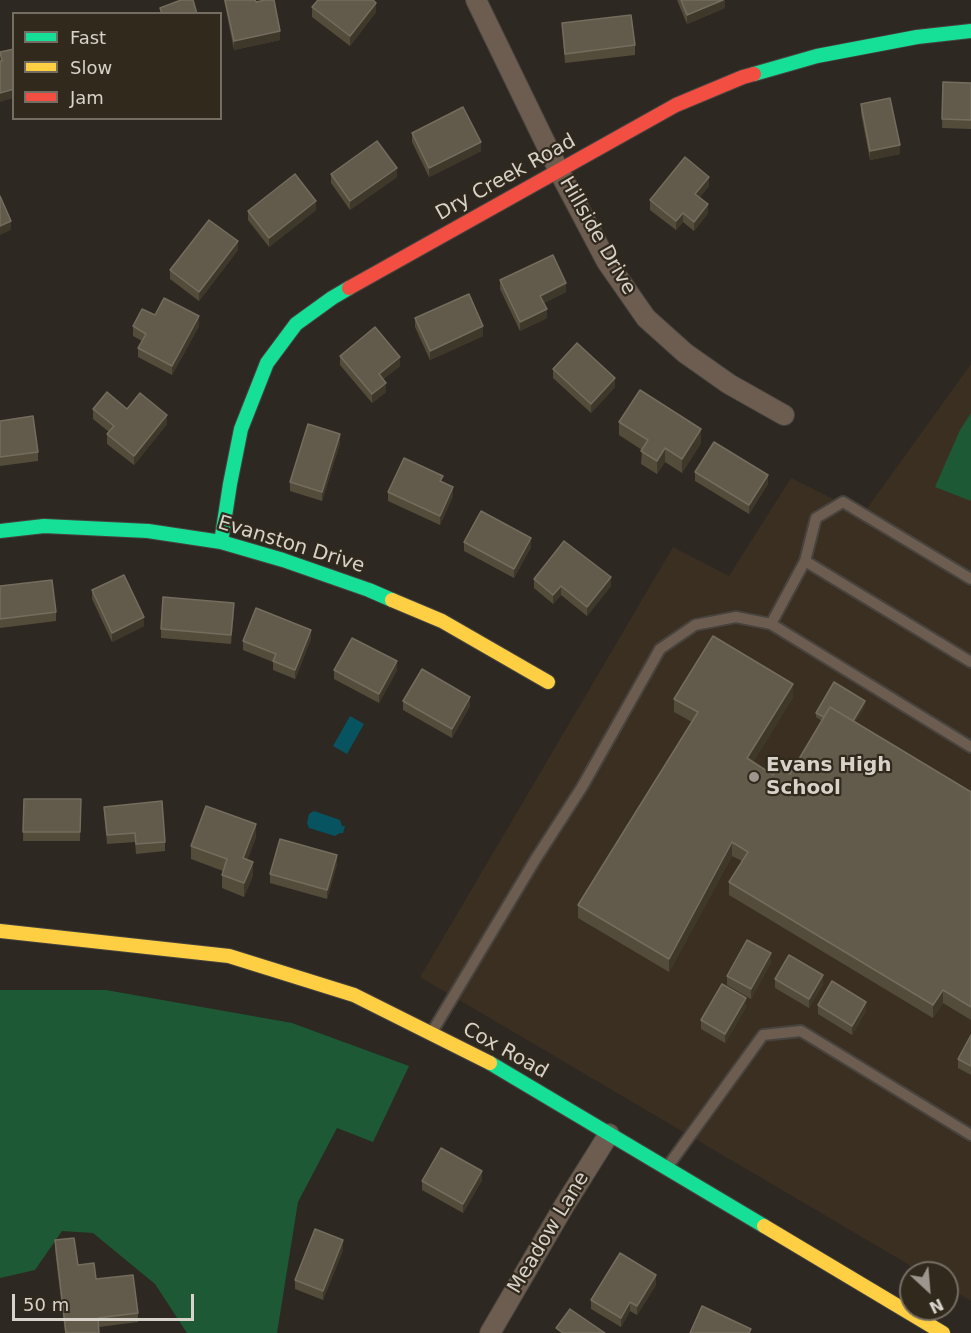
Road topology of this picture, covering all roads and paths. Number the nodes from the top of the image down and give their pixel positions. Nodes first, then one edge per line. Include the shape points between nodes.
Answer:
1 (476, 0) edge
2 (971, 31) edge
3 (559, 171) junction
4 (784, 415) dead end
5 (0, 531) edge
6 (221, 542) junction
7 (805, 561) junction
8 (971, 579) edge
9 (771, 624) junction
10 (971, 662) edge
11 (548, 682) dead end
12 (971, 747) edge
13 (0, 931) edge
14 (432, 1033) junction
15 (609, 1134) junction
16 (971, 1135) edge
17 (666, 1168) junction
18 (490, 1333) edge
19 (943, 1333) edge

1 - 3 street, Hillside Drive
2 - 3 street, Dry Creek Road via 817,56 743,77 676,105
3 - 4 street, Hillside Drive via 607,262 646,318 685,353 729,384
3 - 6 street, Dry Creek Road via 332,298 296,324 267,363 242,429
5 - 6 street, Evanston Drive via 44,526 137,531
6 - 11 street, Evanston Drive via 358,586 421,612
7 - 8 lane via 816,518 843,502
7 - 9 lane
7 - 10 lane
9 - 12 lane
9 - 14 lane via 736,617 717,620 695,625 660,649 582,788
13 - 14 street, Cox Road via 229,956 354,995
14 - 15 street, Cox Road
15 - 17 street, Cox Road
15 - 18 street, Meadow Lane
16 - 17 lane via 801,1031 763,1035
17 - 19 street, Cox Road

